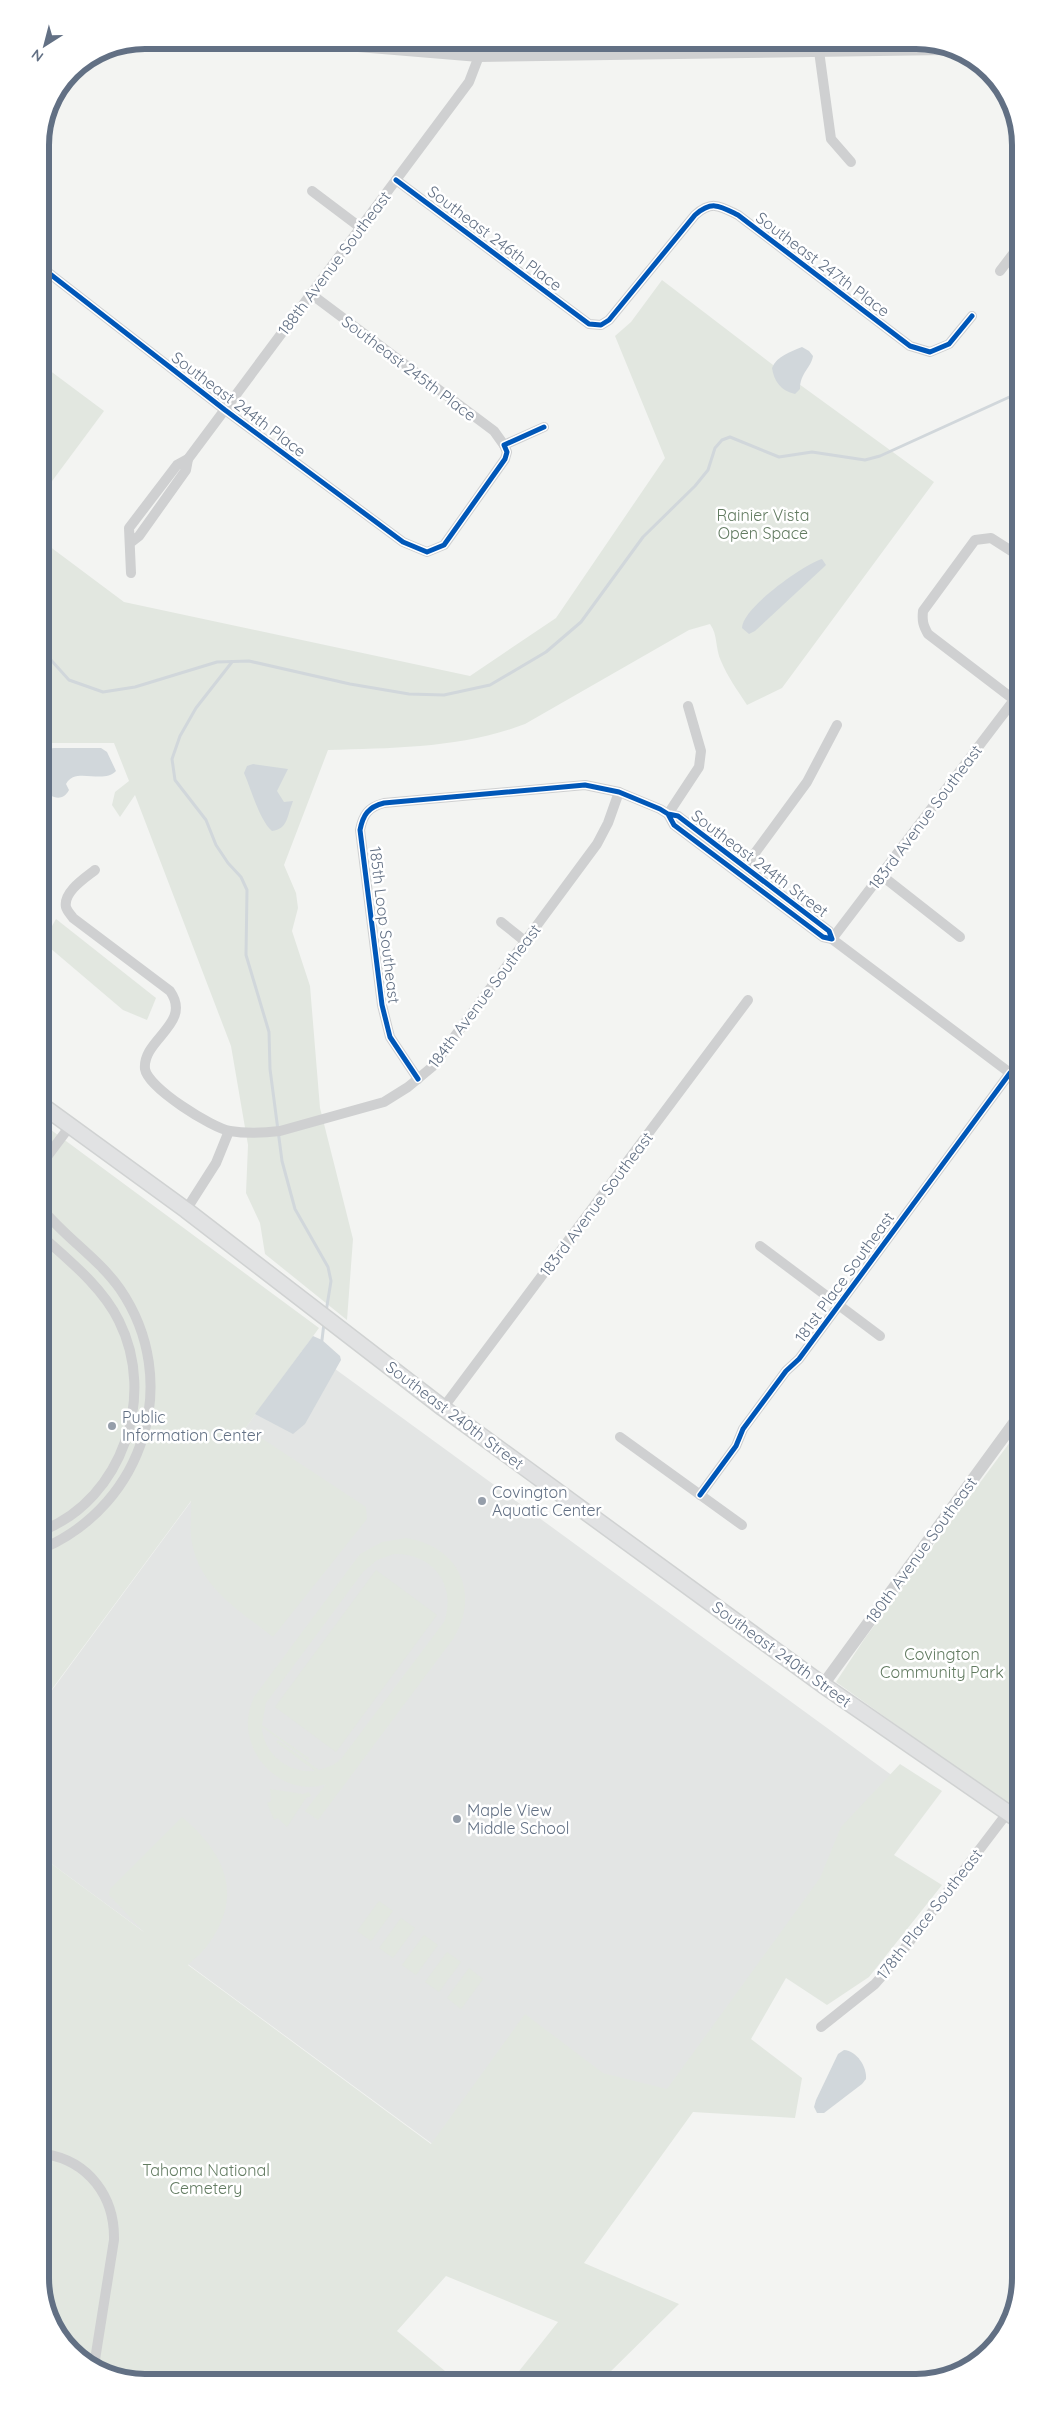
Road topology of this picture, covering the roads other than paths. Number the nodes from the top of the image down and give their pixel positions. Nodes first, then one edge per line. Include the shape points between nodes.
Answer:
1 (395, 49) edge
2 (484, 49) edge
3 (924, 49) edge
4 (819, 51) junction
5 (479, 56) junction
6 (851, 162) dead end
7 (396, 180) junction
8 (312, 191) dead end
9 (718, 206) joint
10 (361, 228) junction
11 (1012, 255) edge
12 (1000, 271) dead end
13 (49, 274) edge
14 (311, 294) junction
15 (972, 316) dead end
16 (225, 410) junction
17 (544, 427) dead end
18 (504, 445) junction
19 (1012, 551) edge
20 (131, 573) dead end
21 (1012, 696) edge
22 (1012, 704) edge
23 (688, 706) dead end
24 (837, 725) dead end
25 (619, 792) junction
26 (668, 814) junction
27 (95, 870) dead end
28 (742, 871) junction
29 (881, 875) junction
30 (501, 922) dead end
31 (960, 938) dead end
32 (832, 939) junction
33 (526, 942) junction
34 (748, 1000) dead end
35 (1012, 1074) edge
36 (418, 1079) junction
37 (1012, 1079) edge
38 (49, 1110) edge
39 (70, 1126) junction
40 (229, 1131) junction
41 (49, 1151) edge
42 (186, 1210) junction
43 (49, 1216) edge
44 (49, 1242) edge
45 (79, 1245) junction
46 (760, 1246) dead end
47 (68, 1259) junction
48 (838, 1305) junction
49 (880, 1336) dead end
50 (443, 1408) junction
51 (1012, 1426) edge
52 (620, 1437) dead end
53 (700, 1495) junction
54 (742, 1525) dead end
55 (49, 1527) edge
56 (49, 1546) edge
57 (822, 1684) junction
58 (1012, 1815) edge
59 (1012, 1818) edge
60 (821, 2027) dead end
61 (49, 2155) edge
62 (95, 2360) edge

1 - 5 street
2 - 5 street, 188th Avenue Southeast
3 - 4 street
4 - 5 street
4 - 6 street via 831,139
5 - 7 street, 188th Avenue Southeast via 469,82
7 - 9 street, Southeast 246th Place via 579,317 589,324 601,325 609,320 696,215 704,207
7 - 10 street, 188th Avenue Southeast
8 - 10 street
9 - 15 street, Southeast 247th Place via 738,215 910,346 930,352 949,344
10 - 14 street, 188th Avenue Southeast
11 - 12 street
13 - 16 street, Southeast 244th Place
14 - 16 street, 188th Avenue Southeast
14 - 18 street, Southeast 245th Place via 494,431
16 - 18 street, Southeast 244th Place via 403,542 427,552 444,545 505,459
16 - 20 street, 188th Avenue Southeast via 188,459 186,470 130,544
17 - 18 street
19 - 21 street via 1001,542 985,537 975,540 923,610 922,620 928,634
22 - 29 street, 183rd Avenue Southeast
23 - 26 street via 701,751 699,767
24 - 28 street via 808,782
25 - 26 street, Southeast 244th Street
25 - 33 street, 184th Avenue Southeast via 597,844
25 - 36 street, 185th Loop Southeast via 586,785 384,803 366,812 360,830 382,1005 390,1038
26 - 28 street, Southeast 244th Street via 674,825
27 - 40 street via 80,881 67,898 66,907 73,918 170,991 176,1003 174,1019 147,1058 145,1070 153,1083 183,1107
28 - 32 street, Southeast 244th Street via 823,937
29 - 31 street
29 - 32 street, 183rd Avenue Southeast
30 - 33 street
32 - 35 street, Southeast 244th Street
33 - 36 street, 184th Avenue Southeast via 443,1055
34 - 50 street, 183rd Avenue Southeast
36 - 40 street, 184th Avenue Southeast via 396,1096 368,1108 280,1131
37 - 48 street, 181st Place Southeast
38 - 39 main road, Southeast 240th Street
39 - 41 street
39 - 42 main road, Southeast 240th Street
40 - 42 street via 216,1164
42 - 50 main road, Southeast 240th Street
43 - 45 street
44 - 47 street
45 - 47 street
45 - 56 street via 120,1289 134,1315 151,1375 148,1415 141,1447 128,1474 108,1502 83,1525
46 - 48 street
47 - 55 street via 98,1291 119,1321 134,1379 134,1413 121,1454 93,1496 75,1513
48 - 49 street
48 - 53 street, 181st Place Southeast via 742,1429 736,1446
50 - 57 main road, Southeast 240th Street
51 - 57 street, 180th Avenue Southeast
52 - 53 street
53 - 54 street
57 - 58 main road, Southeast 240th Street
59 - 60 street, 178th Place Southeast via 875,1984
61 - 62 street via 72,2162 92,2179 104,2195 115,2221

